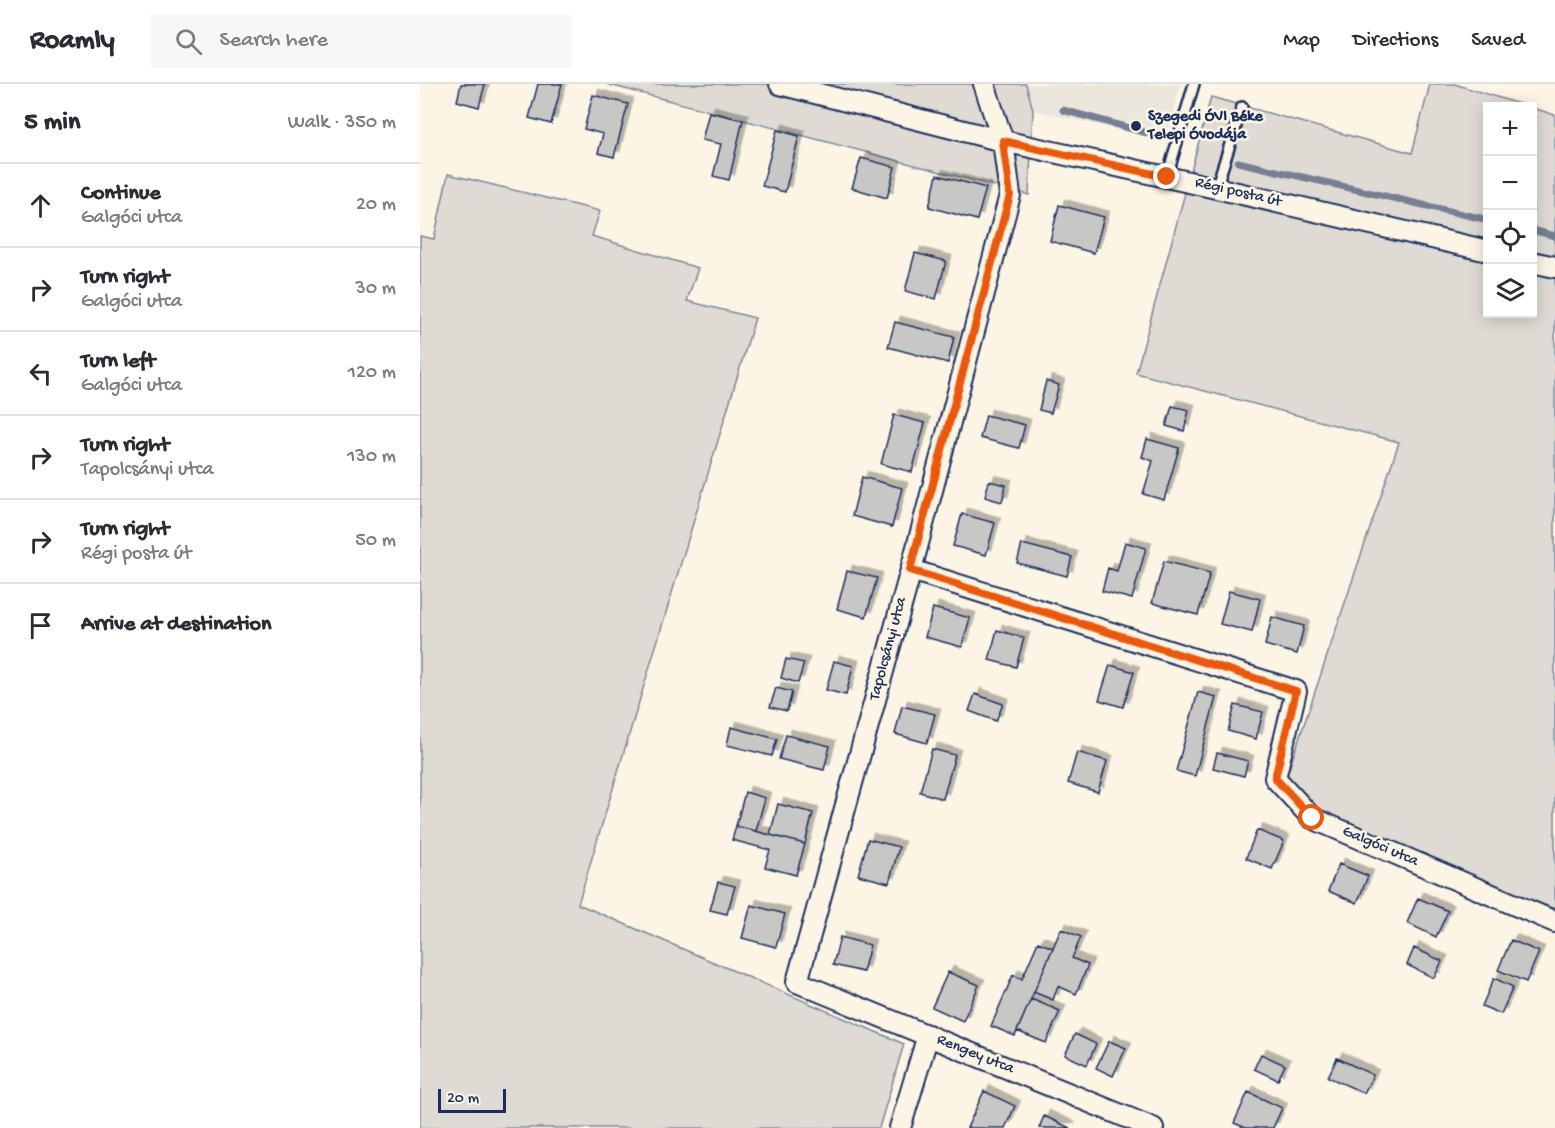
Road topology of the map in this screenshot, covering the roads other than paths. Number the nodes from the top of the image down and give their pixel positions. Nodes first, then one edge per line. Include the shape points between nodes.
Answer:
1 (780, 84) edge
2 (984, 84) edge
3 (1194, 84) edge
4 (1242, 107) dead end
5 (1003, 141) junction
6 (1167, 177) junction
7 (1216, 188) junction
8 (1483, 250) edge
9 (1537, 263) edge
10 (1555, 267) edge
11 (910, 570) junction
12 (1555, 922) edge
13 (797, 982) joint
14 (928, 1035) junction
15 (900, 1128) edge
16 (1153, 1128) edge

1 - 5 street, Régi posta út
2 - 5 street, Tapolcsányi utca
3 - 6 lane
4 - 7 lane
5 - 6 street, Régi posta út
5 - 11 street, Tapolcsányi utca via 1010,195
6 - 7 street, Régi posta út
7 - 8 street, Régi posta út
9 - 10 street
11 - 12 street, Galgóci utca via 1296,691 1275,778 1312,818
11 - 13 street, Tapolcsányi utca
13 - 14 street, Rengey utca
14 - 15 street
14 - 16 street, Rengey utca

